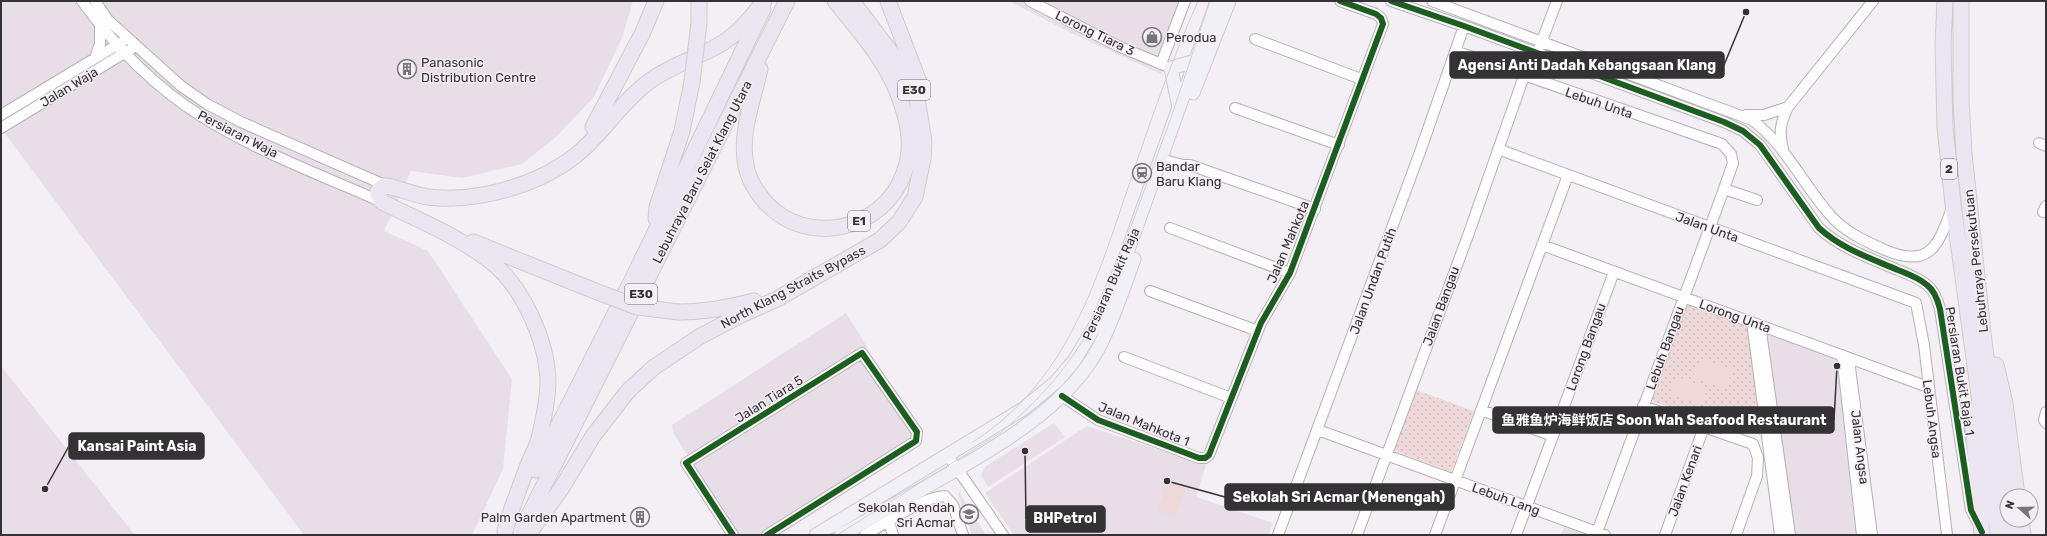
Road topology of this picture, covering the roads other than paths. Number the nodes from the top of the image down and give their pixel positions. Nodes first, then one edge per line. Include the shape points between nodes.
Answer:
1 (82, 1) edge
2 (95, 1) edge
3 (656, 1) edge
4 (699, 1) edge
5 (766, 1) edge
6 (787, 1) edge
7 (836, 1) edge
8 (852, 1) edge
9 (888, 1) edge
10 (1030, 1) edge
11 (1185, 1) edge
12 (1217, 1) edge
13 (1229, 1) edge
14 (1340, 1) edge
15 (1390, 1) edge
16 (1432, 1) edge
17 (1557, 1) edge
18 (1873, 1) edge
19 (1945, 1) edge
20 (1961, 1) edge
21 (100, 26) junction
22 (1464, 26) junction
23 (1255, 39) dead end
24 (1542, 40) junction
25 (132, 42) junction
26 (118, 44) junction
27 (1455, 51) junction
28 (126, 52) junction
29 (763, 52) junction
30 (1536, 54) junction
31 (95, 58) junction
32 (1195, 61) junction
33 (1166, 66) junction
34 (1524, 76) junction
35 (1361, 79) junction
36 (1788, 107) junction
37 (1235, 108) dead end
38 (1179, 109) junction
39 (1740, 114) junction
40 (1, 115) edge
41 (1, 128) edge
42 (1722, 144) joint
43 (1339, 145) junction
44 (1498, 149) junction
45 (1784, 151) junction
46 (1169, 157) junction
47 (569, 160) junction
48 (1568, 175) junction
49 (387, 186) junction
50 (1724, 189) junction
51 (915, 197) junction
52 (1757, 200) dead end
53 (382, 202) junction
54 (1953, 204) junction
55 (1315, 209) junction
56 (1170, 228) dead end
57 (1710, 228) junction
58 (441, 232) junction
59 (655, 232) junction
60 (1542, 245) junction
61 (1614, 272) junction
62 (1290, 273) junction
63 (800, 286) junction
64 (1150, 291) dead end
65 (1683, 297) junction
66 (1916, 303) joint
67 (1756, 324) junction
68 (1258, 331) junction
69 (1977, 334) junction
70 (1124, 357) dead end
71 (1845, 357) junction
72 (1928, 387) junction
73 (1062, 396) junction
74 (1231, 398) junction
75 (1643, 406) junction
76 (1481, 410) junction
77 (2046, 412) edge
78 (2046, 423) edge
79 (1704, 427) junction
80 (1318, 430) junction
81 (1553, 436) junction
82 (947, 454) junction
83 (1386, 455) junction
84 (1199, 458) joint
85 (957, 469) junction
86 (1455, 480) junction
87 (2002, 488) edge
88 (2016, 488) edge
89 (1527, 506) junction
90 (889, 522) junction
91 (504, 533) edge
92 (1982, 533) edge
93 (1599, 534) edge
94 (519, 535) edge
95 (528, 535) edge
96 (733, 535) edge
97 (767, 535) edge
98 (816, 535) edge
99 (841, 535) edge
100 (865, 535) edge
101 (893, 535) edge
102 (963, 535) edge
103 (1002, 535) edge
104 (1278, 535) edge
105 (1357, 535) edge
106 (1435, 535) edge
107 (1516, 535) edge
108 (1665, 535) edge
109 (1736, 535) edge
110 (1780, 535) edge
111 (1790, 535) edge
112 (1862, 535) edge
113 (1872, 535) edge
114 (1947, 535) edge
115 (1998, 535) edge

1 - 21 street, Persiaran Waja
2 - 25 street, Persiaran Waja via 108,20
3 - 47 highway via 605,108
4 - 59 highway, bridge via 692,82 682,130 657,207
5 - 47 highway via 720,45 673,66 647,83 624,104 582,151
5 - 59 highway, Lebuhraya Baru Selat Klang Utara / E30
6 - 29 highway, Lebuhraya Baru Selat Klang Utara / E30
7 - 29 highway, E1 via 883,64 894,83 908,125 905,173 896,190 882,206 864,219 836,228 821,230 805,227 780,215 756,190 746,164 745,131
8 - 51 highway, North Klang Straits Bypass / E30 via 902,67 916,93 924,141
9 - 51 highway via 927,103 929,117 931,141 928,166
10 - 33 street, Lorong Tiara 3 via 1118,46
11 - 33 street
12 - 32 main road, Persiaran Bukit Raja
13 - 46 main road, Persiaran Bukit Raja
14 - 35 street, Jalan Mahkota via 1376,14 1383,24
15 - 22 street, Persiaran Bukit Raja 1
16 - 24 street
17 - 24 street
18 - 36 street
19 - 54 highway, Lebuhraya Persekutuan / 2 via 1945,127
20 - 69 highway, Lebuhraya Persekutuan / 2 via 1961,100
21 - 26 street, Persiaran Waja
21 - 31 street via 100,44
22 - 27 street, Jalan Undan Putih
22 - 30 street, Persiaran Bukit Raja 1
23 - 35 street
24 - 30 street
24 - 39 street
25 - 26 street, Jalan Waja
25 - 28 street, Jalan Waja
25 - 49 street, Persiaran Waja via 181,86 207,104 241,122
26 - 28 street, Persiaran Waja
26 - 31 street, Jalan Waja
27 - 34 street, Lebuh Unta
27 - 80 street, Jalan Undan Putih
28 - 41 street, Jalan Waja
28 - 53 street, Persiaran Waja via 157,84 206,120
29 - 94 highway, Lebuhraya Baru Selat Klang Utara / E30
30 - 92 street, Persiaran Bukit Raja 1 via 1743,131 1760,145 1819,228 1829,237 1929,286 1937,298 1940,309 1971,510
31 - 40 street, Jalan Waja
32 - 33 main road
32 - 38 main road, Persiaran Bukit Raja
33 - 38 main road
34 - 42 street, Lebuh Unta
34 - 44 street, Jalan Bangau
35 - 43 street, Jalan Mahkota
36 - 39 street via 1764,115
36 - 45 street via 1780,124
37 - 43 street
38 - 82 main road, Persiaran Bukit Raja via 1123,264 1098,321 1074,361 1056,382 1023,409
39 - 45 street via 1759,125
42 - 50 street, Lebuh Bangau via 1731,154 1733,163
43 - 55 street, Jalan Mahkota
44 - 48 street, Jalan Unta
44 - 83 street, Jalan Bangau
45 - 54 street via 1831,216 1856,236 1898,256 1918,257 1931,250 1943,232
46 - 55 street via 1184,159 1190,165
46 - 73 main road, Persiaran Bukit Raja via 1114,314 1098,349 1082,374
47 - 49 highway via 516,187 475,196 428,196
48 - 57 street, Jalan Unta
48 - 60 street
49 - 53 highway via 378,191
50 - 52 street
50 - 57 street, Lebuh Bangau
51 - 63 highway, North Klang Straits Bypass / E30 via 899,222 880,240
53 - 58 highway
54 - 69 highway, Lebuhraya Persekutuan / 2
55 - 62 street, Jalan Mahkota
56 - 62 street
57 - 65 street, Lebuh Bangau
57 - 66 street, Jalan Unta
58 - 63 highway, bridge via 477,243 637,307 679,312 727,309
58 - 91 highway via 476,251 508,277 537,328 542,348 548,379 547,405 540,436
59 - 91 highway, Lebuhraya Baru Selat Klang Utara / E30
60 - 61 street, Lorong Unta
60 - 76 street
61 - 65 street, Lorong Unta
61 - 81 street, Lorong Bangau
62 - 68 street, Jalan Mahkota
63 - 95 highway, North Klang Straits Bypass / E30 via 699,337 653,368 628,391 593,436 561,489
64 - 68 street
65 - 67 street, Lorong Unta
65 - 75 street, Lebuh Bangau
66 - 72 street, Lebuh Angsa
67 - 71 street, Lorong Unta
67 - 110 street
67 - 111 street
68 - 74 street, Jalan Mahkota
69 - 87 highway, Lebuhraya Persekutuan / 2
69 - 88 highway via 1995,362 2005,403
69 - 92 highway via 1969,372
69 - 115 highway, Lebuhraya Persekutuan / 2
70 - 74 street
71 - 72 street, Lorong Unta
71 - 112 street
71 - 113 street, Jalan Angsa
72 - 114 street, Lebuh Angsa
73 - 84 street, Jalan Mahkota 1 via 1098,420
73 - 85 main road, Persiaran Bukit Raja via 1006,438
74 - 84 street, Jalan Mahkota via 1209,455
75 - 79 street
75 - 93 street, Lebuh Bangau
76 - 81 street
76 - 86 street
77 - 78 street
79 - 108 street, Jalan Kenari
79 - 109 street via 1753,444 1758,458 1757,476
80 - 83 street, Lebuh Lang
80 - 104 street, Jalan Undan Putih
81 - 89 street, Lorong Bangau
82 - 85 street
82 - 98 main road, Persiaran Bukit Raja
83 - 86 street, Lebuh Lang
83 - 105 street, Jalan Bangau
85 - 99 main road, Persiaran Bukit Raja
85 - 103 street
86 - 89 street, Lebuh Lang
86 - 106 street
89 - 93 street, Lebuh Lang
89 - 107 street, Lorong Bangau
90 - 100 street
90 - 101 street
90 - 102 street via 920,504 945,496 953,505
96 - 97 street, Jalan Tiara 5 via 686,463 862,353 917,432 916,441

